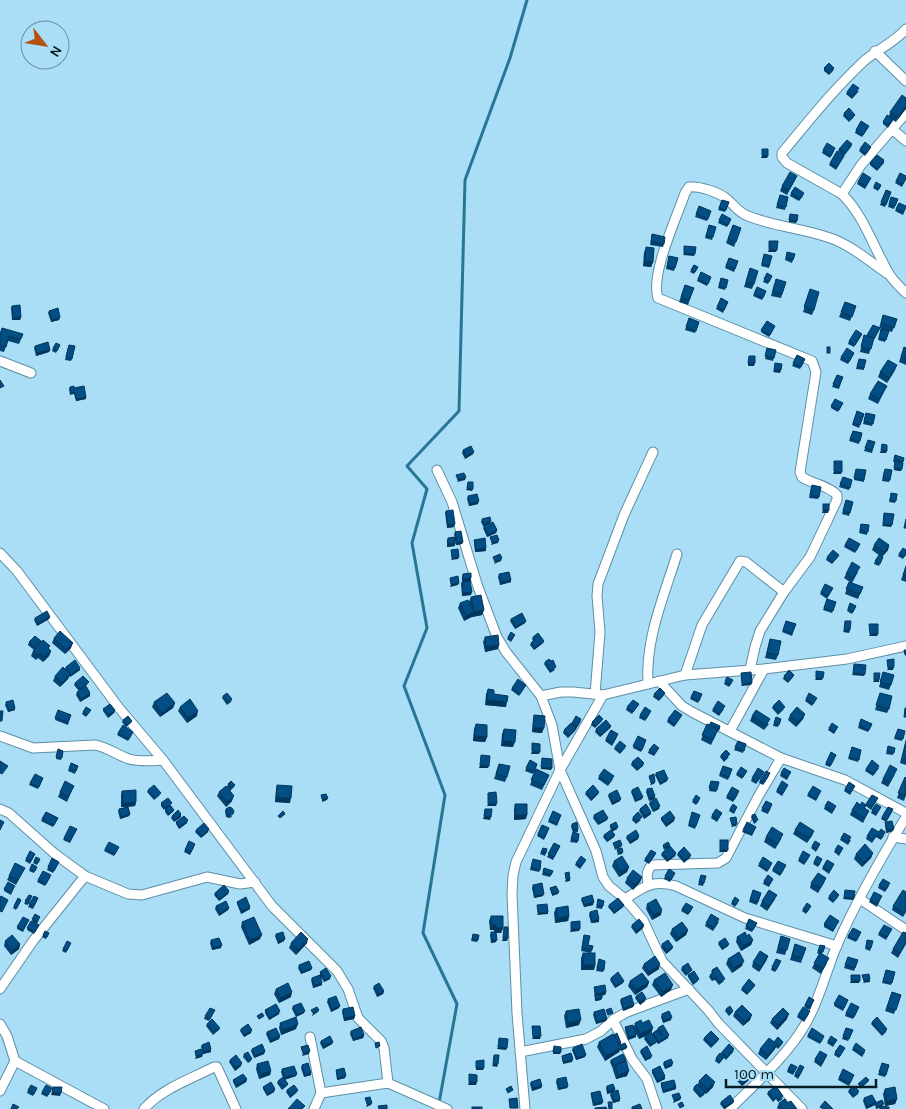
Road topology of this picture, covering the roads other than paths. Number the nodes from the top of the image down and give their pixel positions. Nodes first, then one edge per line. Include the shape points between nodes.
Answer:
1 (906, 29) edge
2 (875, 51) junction
3 (906, 82) edge
4 (906, 113) edge
5 (892, 129) junction
6 (906, 141) edge
7 (842, 194) junction
8 (888, 274) junction
9 (906, 293) edge
10 (0, 361) edge
11 (31, 373) dead end
12 (653, 452) dead end
13 (437, 470) dead end
14 (0, 553) edge
15 (677, 554) dead end
16 (784, 592) junction
17 (906, 646) edge
18 (764, 668) junction
19 (750, 670) junction
20 (685, 675) junction
21 (658, 681) junction
22 (648, 684) junction
23 (599, 695) junction
24 (541, 696) junction
25 (730, 731) junction
26 (0, 736) edge
27 (781, 758) junction
28 (163, 760) junction
29 (560, 770) junction
30 (0, 809) edge
31 (906, 815) edge
32 (893, 838) junction
33 (906, 839) edge
34 (85, 876) junction
35 (255, 882) junction
36 (648, 884) junction
37 (625, 899) junction
38 (860, 899) junction
39 (906, 930) edge
40 (837, 946) junction
41 (0, 989) edge
42 (689, 989) junction
43 (613, 1020) junction
44 (0, 1024) edge
45 (310, 1037) dead end
46 (520, 1052) junction
47 (15, 1061) junction
48 (767, 1072) junction
49 (388, 1083) junction
50 (0, 1091) edge
51 (321, 1093) junction
52 (104, 1109) edge
53 (144, 1109) edge
54 (236, 1109) edge
55 (314, 1109) edge
56 (447, 1109) edge
57 (525, 1109) edge
58 (657, 1109) edge
59 (730, 1109) edge
60 (802, 1109) edge

1 - 2 street
2 - 3 street
2 - 7 street via 782,153 787,163
4 - 5 street
5 - 6 street
5 - 7 street via 861,165
7 - 8 street via 864,223
8 - 9 street
8 - 16 street via 838,241 748,216 723,196 695,187 689,187 685,193 661,259 658,298 812,361 815,367 800,472 807,480 833,490 837,500 810,557
10 - 11 street
12 - 23 street via 624,515 598,584
13 - 24 street via 452,502 497,636
14 - 28 street
15 - 22 street via 651,639 646,666
16 - 19 street via 760,631
16 - 20 street via 746,562 740,561 702,625
17 - 18 street via 847,659
18 - 19 street
18 - 25 street
19 - 20 street
20 - 21 street
21 - 22 street
21 - 25 street via 682,706
22 - 23 street
23 - 24 street via 561,692
23 - 29 street
24 - 29 street via 552,725
25 - 27 street
26 - 28 street via 33,748 95,745 130,760
27 - 31 street via 845,780
27 - 36 street via 726,858 718,863 652,865 646,875
28 - 35 street
29 - 37 street via 596,851 603,877
29 - 46 street via 516,862 513,875
30 - 34 street
31 - 32 street
32 - 33 street
32 - 38 street
34 - 35 street via 128,894 142,895 207,877 240,884
34 - 41 street via 32,942
35 - 49 street via 284,919 337,971 348,989 358,1018 381,1040
36 - 37 street
36 - 40 street via 664,882 745,918
37 - 42 street via 643,920 662,961
38 - 39 street
38 - 40 street
40 - 48 street via 807,1022
42 - 43 street
42 - 48 street
43 - 46 street via 586,1039
43 - 58 street via 632,1059 647,1079
44 - 47 street
45 - 51 street
46 - 57 street
47 - 50 street
47 - 52 street
48 - 59 street
48 - 60 street
49 - 51 street
49 - 56 street
51 - 55 street
53 - 54 street via 160,1095 214,1067 217,1067

